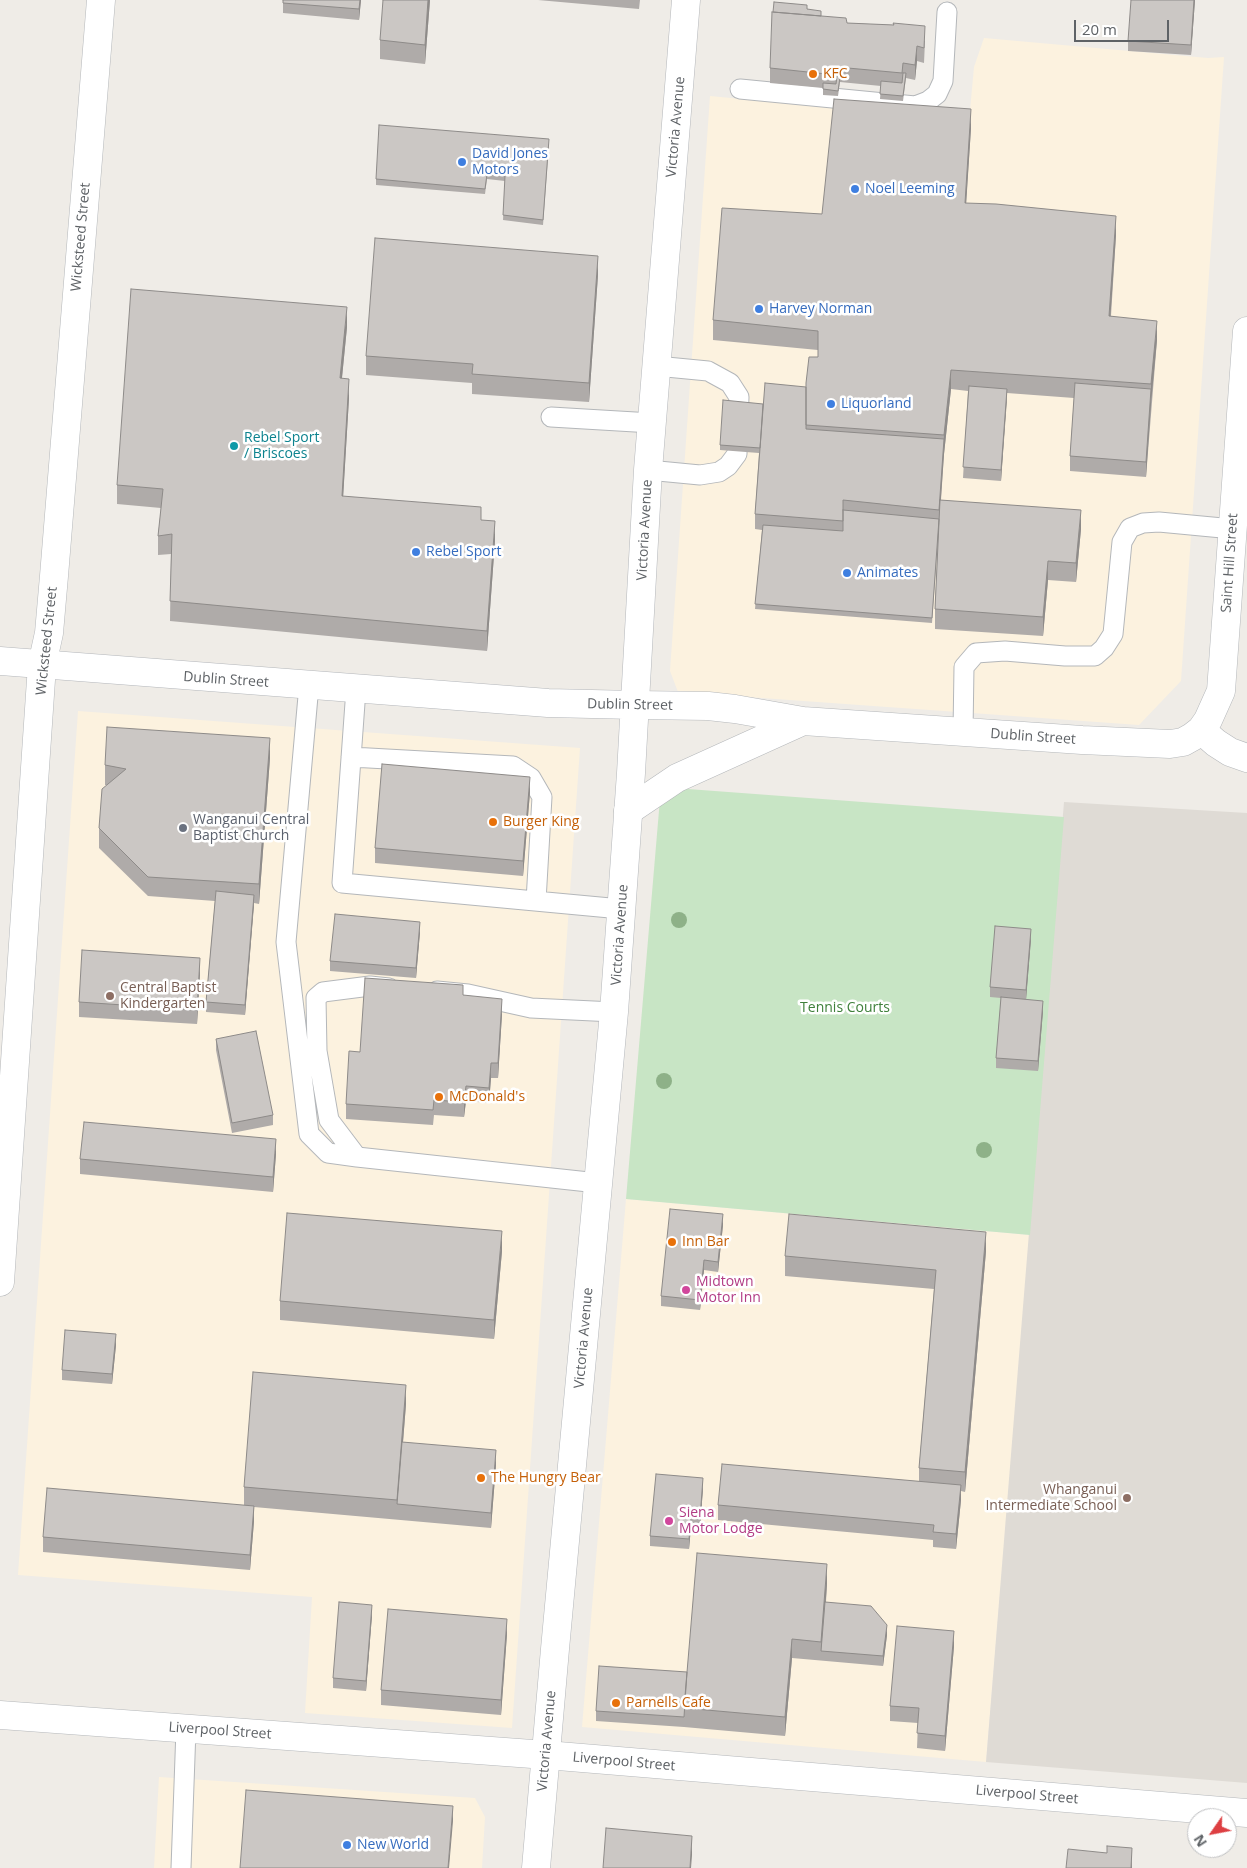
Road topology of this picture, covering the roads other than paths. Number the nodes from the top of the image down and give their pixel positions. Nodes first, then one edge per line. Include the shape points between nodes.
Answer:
1 (100, 0) edge
2 (686, 0) edge
3 (947, 12) dead end
4 (740, 89) dead end
5 (1247, 331) edge
6 (656, 366) junction
7 (551, 417) dead end
8 (652, 423) junction
9 (648, 470) junction
10 (1233, 529) junction
11 (0, 661) edge
12 (42, 665) junction
13 (309, 686) junction
14 (356, 689) junction
15 (635, 705) junction
16 (803, 721) junction
17 (1201, 730) junction
18 (963, 732) junction
19 (351, 757) junction
20 (1247, 758) edge
21 (628, 812) junction
22 (536, 901) junction
23 (622, 909) junction
24 (614, 1012) junction
25 (357, 1157) junction
26 (598, 1183) junction
27 (0, 1282) edge
28 (0, 1715) edge
29 (186, 1729) junction
30 (546, 1755) junction
31 (1247, 1812) edge
32 (181, 1868) edge
33 (536, 1868) edge

1 - 12 street, Wicksteed Street via 49,633
2 - 6 street, Victoria Avenue
3 - 4 lane via 943,81 937,94 928,102 915,106
5 - 10 street, Saint Hill Street
6 - 8 street, Victoria Avenue
6 - 9 lane via 708,371 730,383 739,397 737,454 719,472 700,475
7 - 8 lane
8 - 9 street, Victoria Avenue
9 - 15 street, Victoria Avenue
10 - 17 street, Saint Hill Street via 1221,691
10 - 18 lane via 1159,522 1130,528 1122,542 1113,634 1104,648 1095,656 1005,651 976,653 964,667
11 - 12 street, Dublin Street
12 - 13 street, Dublin Street
12 - 27 street, Wicksteed Street
13 - 14 street, Dublin Street
13 - 25 lane via 286,942 309,1134 328,1153
14 - 15 street, Dublin Street via 548,703
14 - 19 lane
15 - 16 street, Dublin Street via 708,706
15 - 21 street, Victoria Avenue
16 - 18 street, Dublin Street
16 - 21 street via 676,778
17 - 18 street, Dublin Street via 1183,742 1170,744
17 - 20 street via 1230,752
19 - 22 lane via 513,766 530,778 542,797
19 - 22 lane via 342,883
21 - 23 street, Victoria Avenue
22 - 23 lane
23 - 24 street, Victoria Avenue
24 - 25 lane via 531,1008 468,994 414,989 370,986 323,992 316,998 317,1051 329,1120
24 - 26 street, Victoria Avenue
25 - 26 lane
26 - 30 street, Victoria Avenue
28 - 29 street, Liverpool Street
29 - 30 street, Liverpool Street
29 - 32 lane
30 - 31 street, Liverpool Street
30 - 33 street, Victoria Avenue

